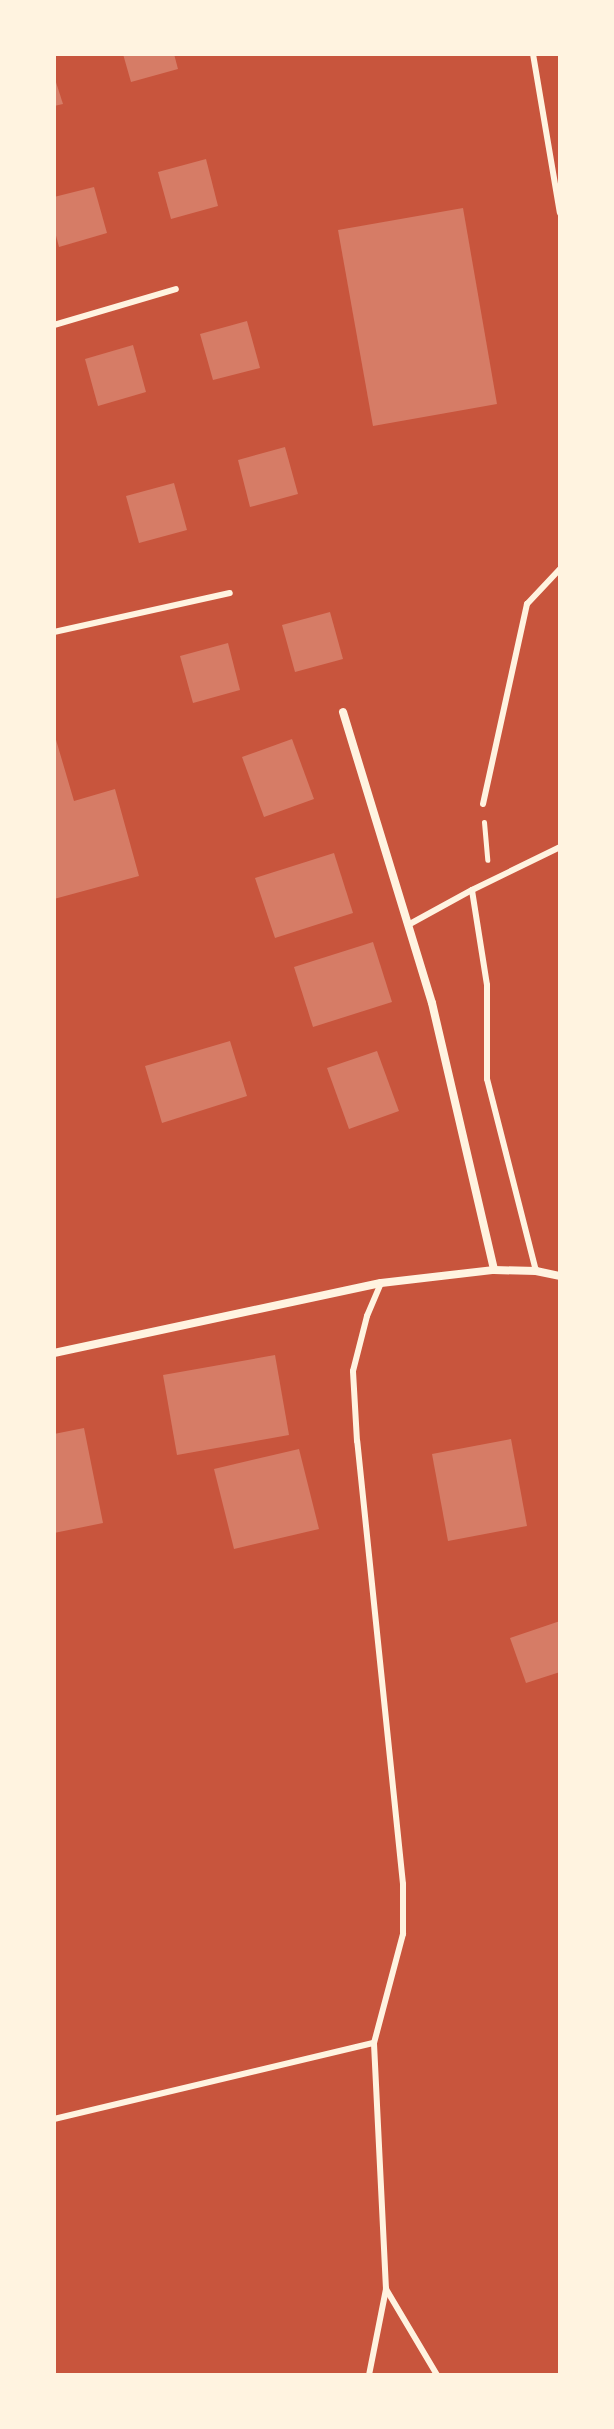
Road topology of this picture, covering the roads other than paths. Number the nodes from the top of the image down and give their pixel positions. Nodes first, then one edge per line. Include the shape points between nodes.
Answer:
1 (533, 54) edge
2 (560, 148) edge
3 (549, 149) junction
4 (560, 213) edge
5 (176, 289) dead end
6 (54, 325) edge
7 (560, 569) edge
8 (230, 593) dead end
9 (54, 632) edge
10 (343, 712) dead end
11 (483, 804) road end
12 (560, 847) edge
13 (472, 890) junction
14 (408, 925) junction
15 (494, 1270) junction
16 (536, 1271) junction
17 (560, 1276) edge
18 (381, 1283) junction
19 (54, 1353) edge
20 (374, 2043) junction
21 (54, 2119) edge
22 (386, 2289) junction
23 (369, 2375) edge
24 (437, 2375) edge

1 - 3 lane
2 - 3 lane
3 - 4 lane
5 - 6 lane
7 - 11 lane via 527,604
8 - 9 lane
10 - 14 street
12 - 13 lane
13 - 14 lane
13 - 16 lane via 487,985 487,1079
14 - 15 street via 432,1003
15 - 16 street
15 - 18 street
16 - 17 street
18 - 19 street
18 - 20 lane via 353,1371 403,1884 403,1934
20 - 21 lane
20 - 22 lane
22 - 23 lane
22 - 24 lane

